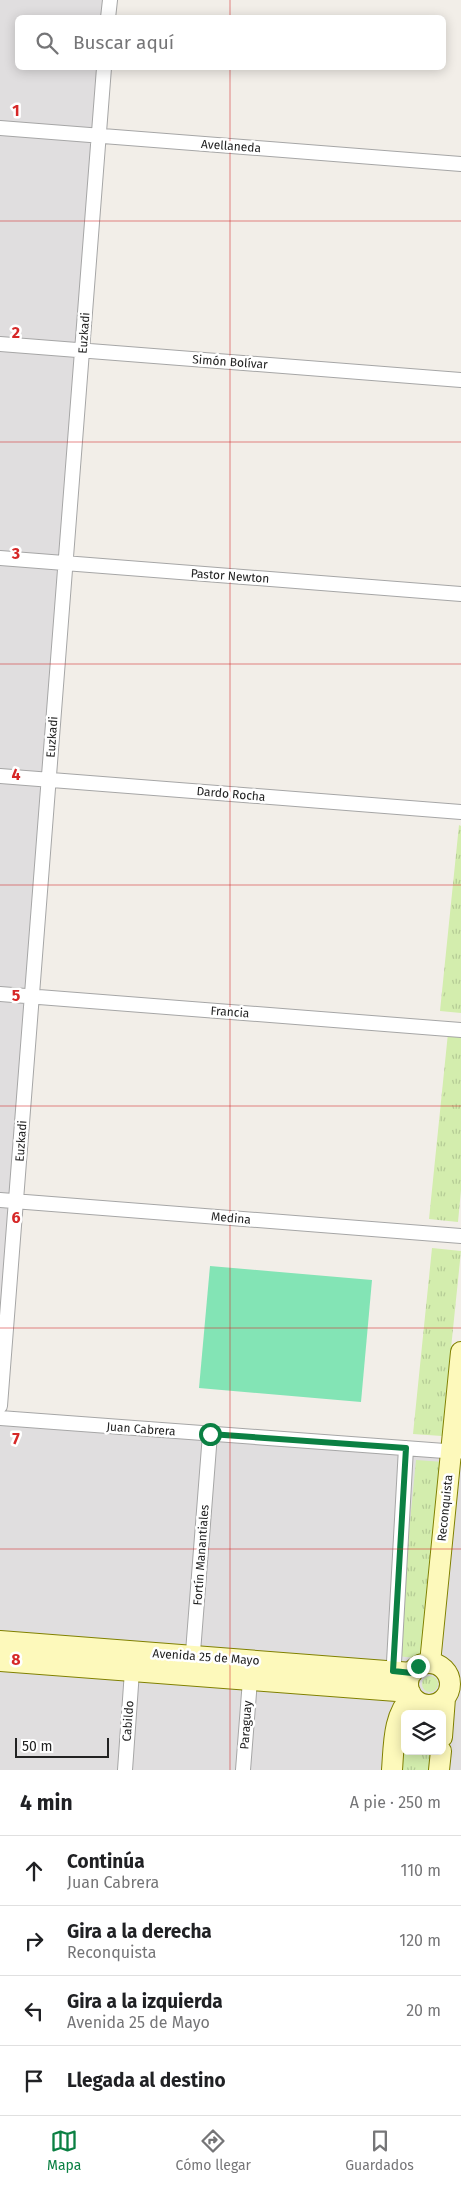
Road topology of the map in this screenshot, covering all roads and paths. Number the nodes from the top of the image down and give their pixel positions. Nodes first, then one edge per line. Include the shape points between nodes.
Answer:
1 (110, 0) edge
2 (108, 15) edge
3 (104, 70) edge
4 (0, 128) edge
5 (99, 136) junction
6 (461, 164) edge
7 (0, 344) edge
8 (82, 351) junction
9 (461, 380) edge
10 (0, 558) edge
11 (66, 564) junction
12 (461, 594) edge
13 (0, 776) edge
14 (49, 780) junction
15 (461, 812) edge
16 (0, 994) edge
17 (32, 997) junction
18 (461, 1030) edge
19 (0, 1200) edge
20 (16, 1200) junction
21 (461, 1236) edge
22 (461, 1352) edge
23 (0, 1406) edge
24 (0, 1418) edge
25 (210, 1434) junction
26 (406, 1448) junction
27 (456, 1452) edge
28 (0, 1641) edge
29 (193, 1656) junction
30 (0, 1662) edge
31 (430, 1663) junction
32 (132, 1671) junction
33 (192, 1676) junction
34 (250, 1680) junction
35 (404, 1684) junction
36 (452, 1688) edge
37 (446, 1718) edge
38 (441, 1755) edge
39 (126, 1770) edge
40 (243, 1770) edge
41 (392, 1770) edge
42 (440, 1770) edge

1 - 2 street
3 - 5 street, Euzkadi
4 - 5 street, Avellaneda
5 - 6 street, Avellaneda
5 - 8 street, Euzkadi
7 - 8 street, Simón Bolívar
8 - 9 street, Simón Bolívar
8 - 11 street, Euzkadi
10 - 11 street, Pastor Newton
11 - 12 street, Pastor Newton
11 - 14 street, Euzkadi
13 - 14 street, Dardo Rocha
14 - 15 street, Dardo Rocha
14 - 17 street, Euzkadi
16 - 17 street, Francia
17 - 18 street, Francia
17 - 20 street, Euzkadi
19 - 20 street, Medina
20 - 21 street, Medina
20 - 23 street, Euzkadi
22 - 27 main road, Reconquista
24 - 25 street, Juan Cabrera
25 - 26 street, Juan Cabrera
25 - 29 street, Fortín Manantiales
26 - 27 street, Juan Cabrera
26 - 35 street
27 - 31 main road, Reconquista
28 - 29 main road, Avenida 25 de Mayo
29 - 33 street, Fortín Manantiales
29 - 35 main road, Avenida 25 de Mayo
30 - 32 main road, Avenida 25 de Mayo
31 - 35 main road via 418,1666
31 - 36 main road via 444,1669
32 - 33 main road, Avenida 25 de Mayo
32 - 39 street, Cabildo
33 - 34 main road, Avenida 25 de Mayo
34 - 35 main road, Avenida 25 de Mayo
34 - 40 street, Paraguay
35 - 36 main road via 423,1704 430,1705
35 - 41 main road via 404,1704 399,1715
36 - 37 main road
38 - 42 main road

